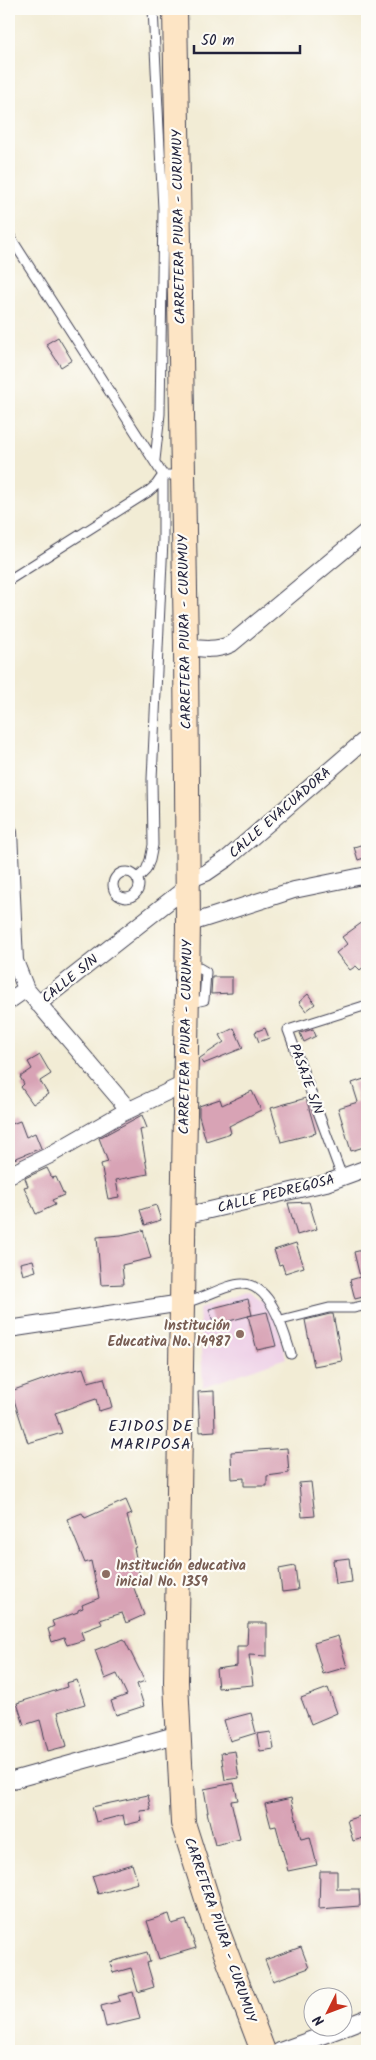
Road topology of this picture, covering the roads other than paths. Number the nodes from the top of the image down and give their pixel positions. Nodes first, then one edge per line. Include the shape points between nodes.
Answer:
1 (153, 9) edge
2 (175, 9) edge
3 (9, 235) edge
4 (155, 460) junction
5 (173, 475) junction
6 (367, 531) edge
7 (9, 580) edge
8 (186, 647) junction
9 (367, 738) edge
10 (9, 832) edge
11 (367, 875) edge
12 (137, 879) dead end
13 (187, 884) junction
14 (188, 924) junction
15 (26, 989) junction
16 (9, 1000) edge
17 (38, 1004) junction
18 (367, 1005) edge
19 (186, 1083) junction
20 (129, 1110) junction
21 (367, 1168) edge
22 (9, 1175) edge
23 (342, 1177) junction
24 (184, 1216) junction
25 (182, 1303) junction
26 (367, 1305) edge
27 (280, 1320) junction
28 (9, 1329) edge
29 (291, 1354) dead end
30 (179, 1734) junction
31 (9, 1781) edge
32 (367, 2018) edge
33 (354, 2023) edge
34 (314, 2038) edge
35 (263, 2051) edge
36 (280, 2051) edge

1 - 4 lane via 163,209 160,414
2 - 5 main road, CARRETERA PIURA - CURUMUY
3 - 4 lane
4 - 5 lane
5 - 7 lane
5 - 8 main road, CARRETERA PIURA - CURUMUY
5 - 12 lane via 163,540 152,779 153,845 146,870
6 - 8 street via 231,644 206,650
8 - 13 main road, CARRETERA PIURA - CURUMUY
9 - 13 street, CALLE EVACUADORA via 228,858
10 - 15 street via 15,961
11 - 14 street via 294,890
13 - 14 main road, CARRETERA PIURA - CURUMUY
13 - 17 street, CALLE S/N
14 - 19 main road, CARRETERA PIURA - CURUMUY
15 - 16 street
15 - 17 street
17 - 20 street, CALLE S/N
18 - 23 lane, PASAJE S/N via 288,1030
19 - 20 street
19 - 24 main road, CARRETERA PIURA - CURUMUY
20 - 22 street
21 - 23 street, CALLE PEDREGOSA
23 - 24 street, CALLE PEDREGOSA
24 - 25 main road, CARRETERA PIURA - CURUMUY
25 - 27 lane via 197,1301 242,1284 256,1289 273,1306
25 - 28 street
25 - 30 main road, CARRETERA PIURA - CURUMUY via 176,1682
26 - 27 lane via 329,1308
27 - 29 lane
30 - 31 street
30 - 35 main road, CARRETERA PIURA - CURUMUY via 183,1823 216,1927
32 - 33 street
34 - 36 street

